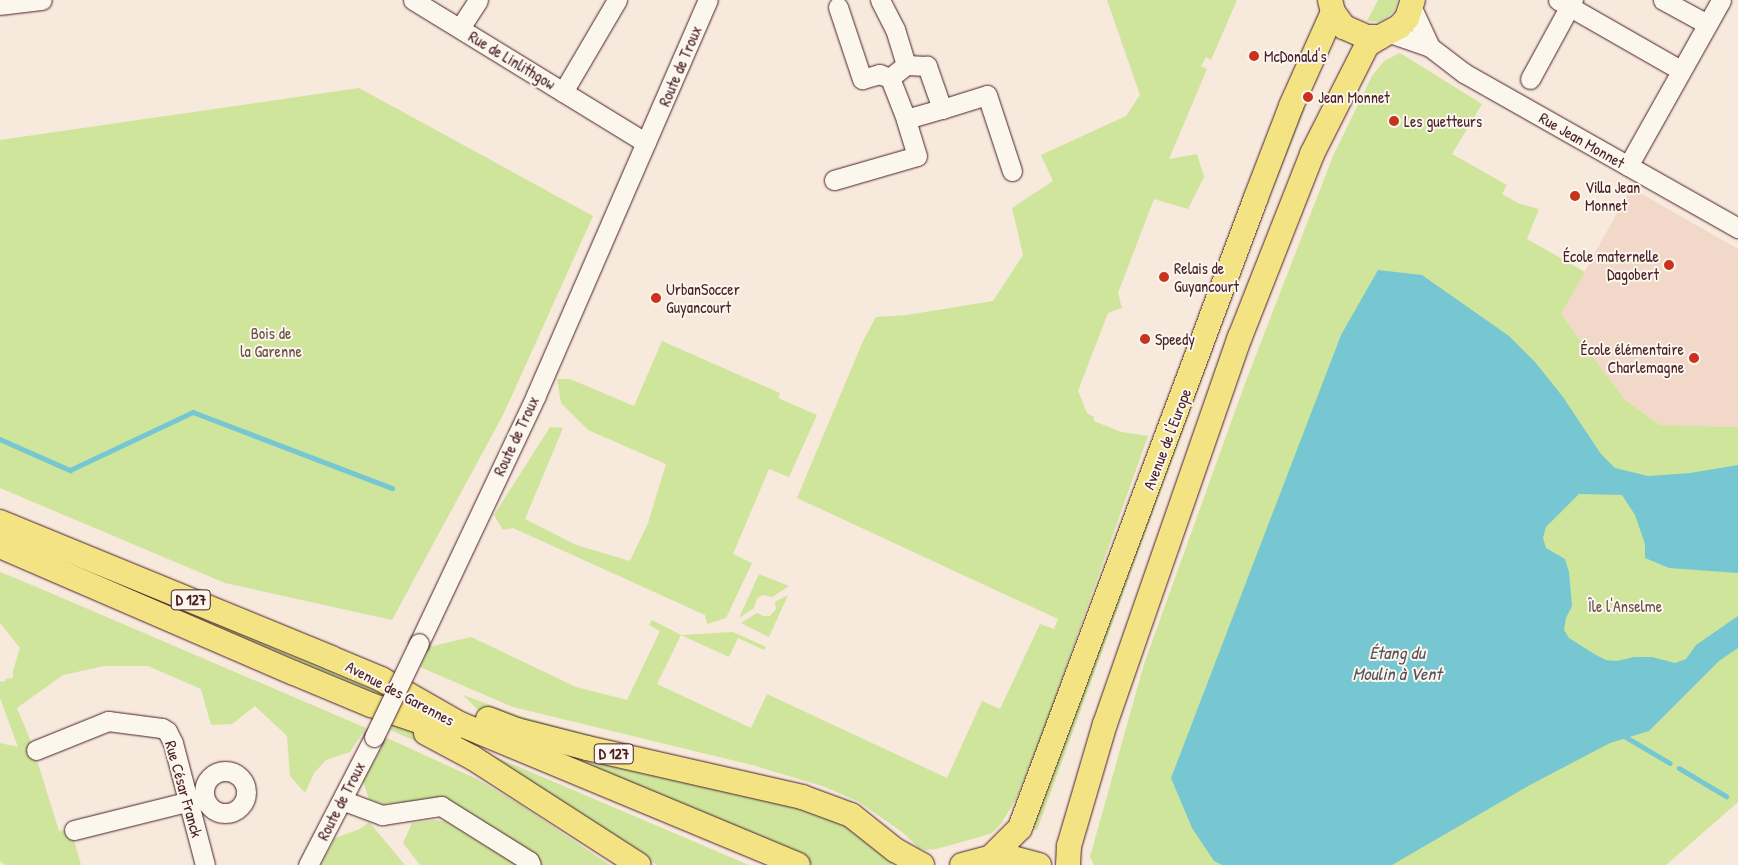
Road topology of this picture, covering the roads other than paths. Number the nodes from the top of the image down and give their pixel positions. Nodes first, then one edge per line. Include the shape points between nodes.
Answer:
1 (42, 0) edge
2 (413, 0) edge
3 (478, 0) edge
4 (617, 0) edge
5 (708, 0) edge
6 (880, 0) edge
7 (1663, 0) edge
8 (1721, 0) edge
9 (1566, 2) edge
10 (8, 3) edge
11 (1412, 4) edge
12 (1332, 6) edge
13 (838, 7) dead end
14 (1707, 24) junction
15 (460, 28) junction
16 (1385, 35) junction
17 (1430, 47) junction
18 (906, 66) junction
19 (1680, 70) junction
20 (890, 78) junction
21 (1530, 79) dead end
22 (563, 92) junction
23 (942, 109) junction
24 (906, 119) junction
25 (646, 143) junction
26 (1628, 166) junction
27 (1012, 171) dead end
28 (834, 180) dead end
29 (1737, 226) edge
30 (0, 522) edge
31 (0, 546) edge
32 (381, 680) junction
33 (371, 705) junction
34 (36, 750) dead end
35 (196, 799) junction
36 (342, 800) junction
37 (74, 830) dead end
38 (990, 857) junction
39 (205, 865) edge
40 (308, 865) edge
41 (531, 865) edge
42 (639, 865) edge
43 (771, 865) edge
44 (798, 865) edge
45 (922, 865) edge
46 (962, 865) edge
47 (1039, 865) edge
48 (1068, 865) edge

1 - 10 street
2 - 15 street, Rue de Linlithgow
3 - 15 street, Rue de Linlithgow
4 - 22 street, Rue de Linlithgow
5 - 25 street, Route de Troux
6 - 18 street via 895,29
7 - 14 street
8 - 14 street
9 - 19 street
9 - 21 street
11 - 16 main road, Avenue de l'Europe via 1407,18
11 - 17 street, Rue Jean Monnet
12 - 16 main road via 1344,27 1352,33 1366,37
12 - 38 main road, Avenue de l'Europe via 1287,116 1020,828
13 - 20 street via 862,78 879,74
14 - 19 street
15 - 22 street, Rue de Linlithgow
16 - 17 street, Rue Jean Monnet
16 - 48 main road, Avenue de l'Europe via 1367,45 1312,154 1240,338 1105,724 1069,846
17 - 26 street, Rue Jean Monnet via 1464,73
18 - 20 street
18 - 23 street via 927,66
19 - 26 street
20 - 24 street
22 - 25 street, Rue de Linlithgow
23 - 24 street
23 - 27 street via 987,95
24 - 28 street via 917,156
25 - 36 street, Route de Troux, bridge via 536,395
26 - 29 street, Rue Jean Monnet
30 - 32 main road, Avenue des Garennes / D 127
31 - 33 main road, Avenue des Garennes / D 127
32 - 44 main road, Avenue des Garennes / D 127 via 460,724
32 - 45 main road, D 127 via 517,730 802,797 851,815 895,850
33 - 42 main road, D 127 via 473,758
33 - 43 main road, Avenue des Garennes / D 127 via 474,739
34 - 35 street, Rue César Franck via 108,721 162,728 170,734
35 - 37 street
35 - 39 street, Rue César Franck
36 - 40 street, Route de Troux
36 - 41 street via 382,815 441,806
38 - 46 main road
38 - 47 main road via 1013,858

